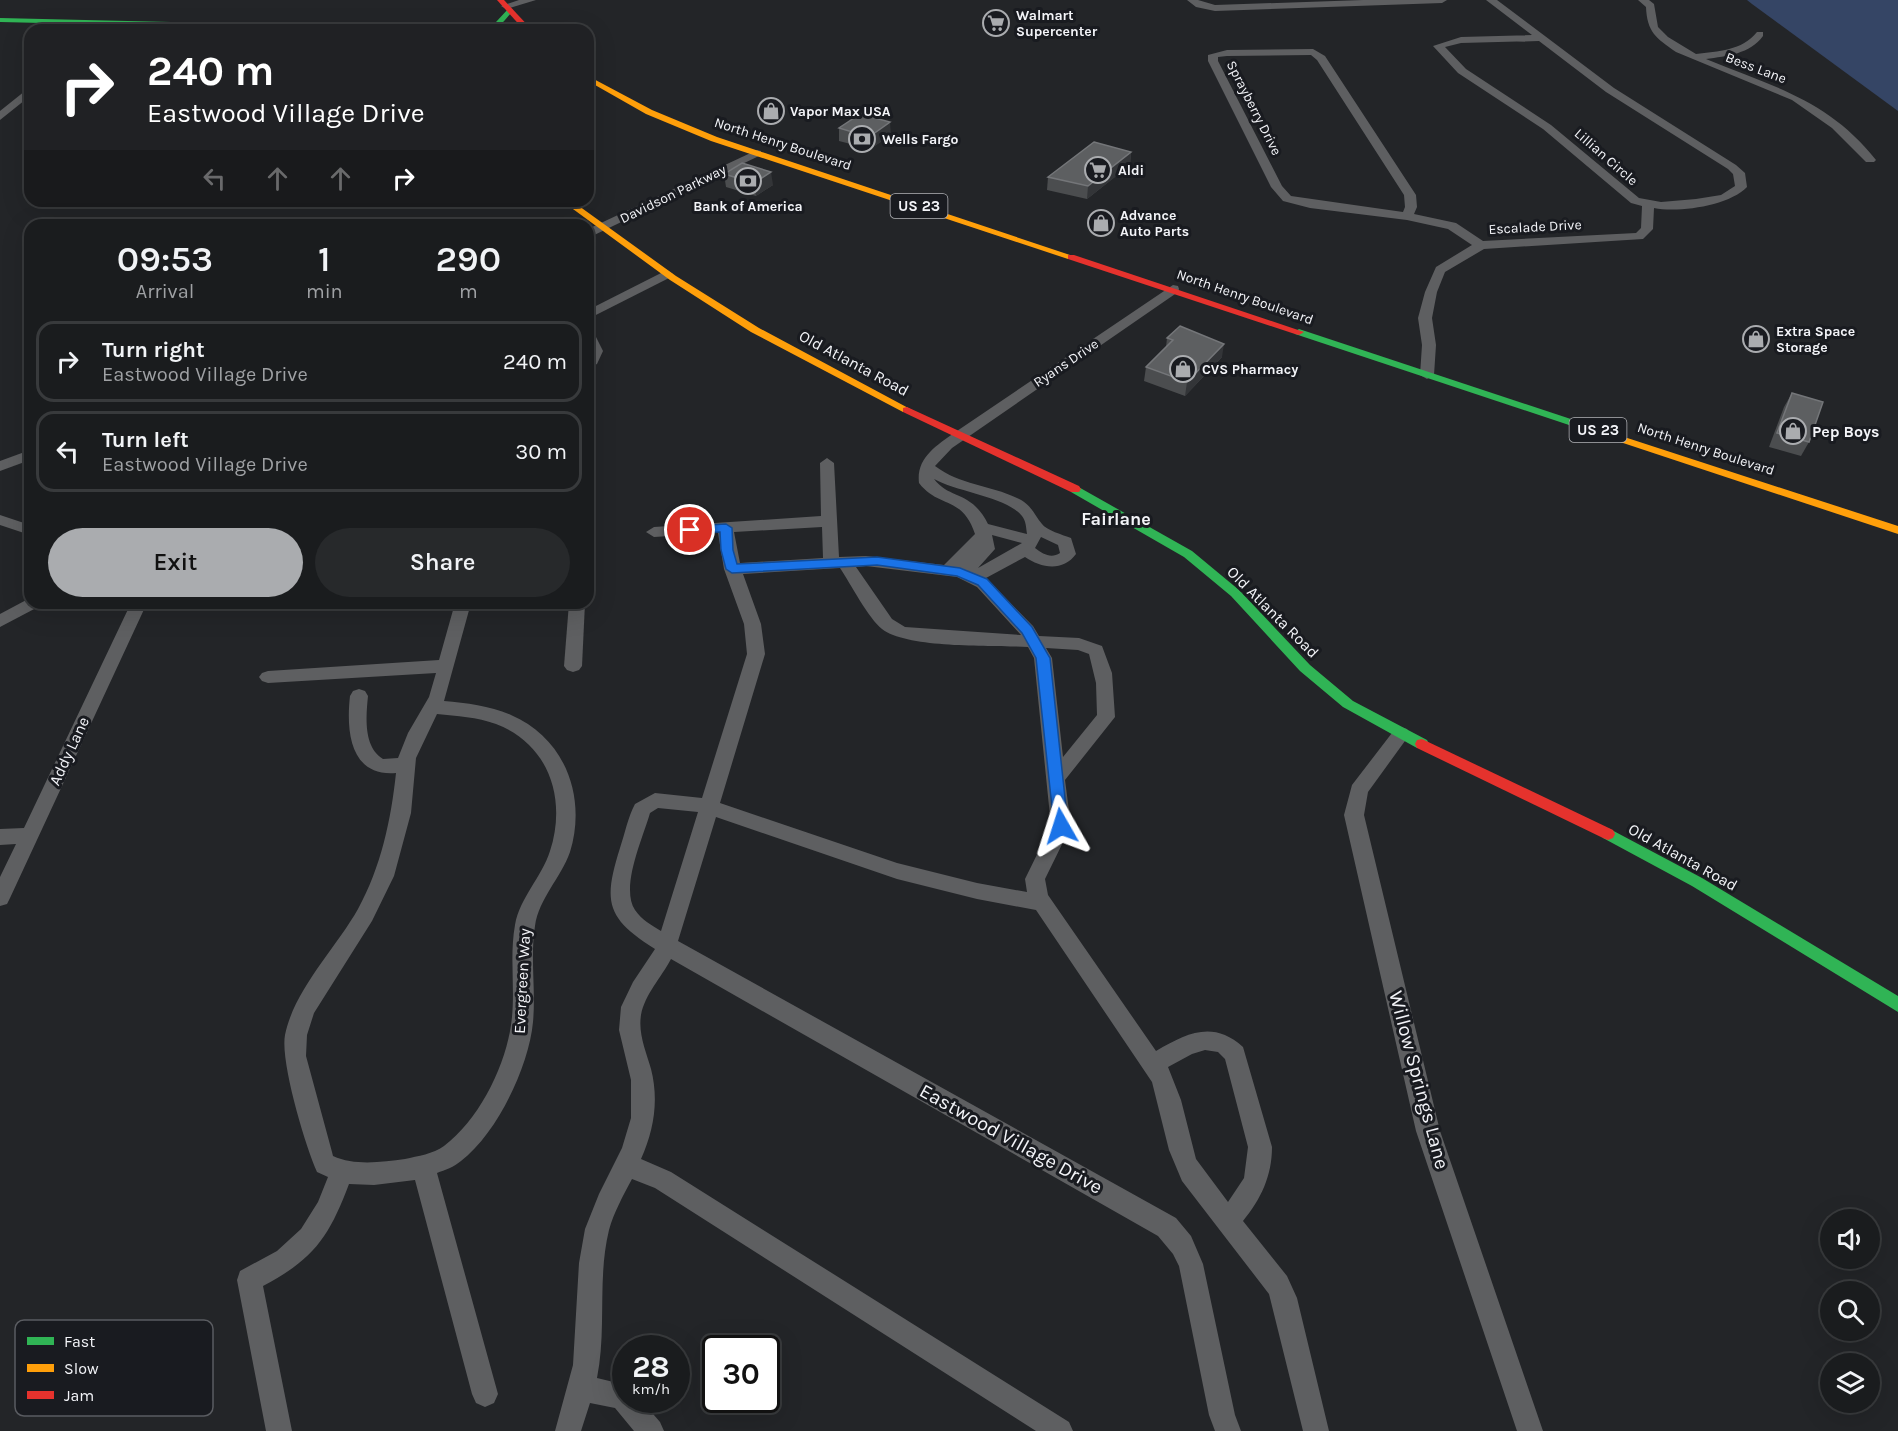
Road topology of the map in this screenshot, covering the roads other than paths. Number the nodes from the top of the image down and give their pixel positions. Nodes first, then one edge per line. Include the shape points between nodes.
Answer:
1 (531, 0) edge
2 (1192, 0) edge
3 (1442, 0) edge
4 (1491, 0) edge
5 (1643, 0) edge
6 (1401, 1) edge
7 (1298, 3) edge
8 (505, 5) edge
9 (0, 20) edge
10 (61, 24) edge
11 (499, 24) edge
12 (522, 24) edge
13 (0, 26) edge
14 (24, 26) edge
15 (1760, 34) dead end
16 (1543, 38) junction
17 (1695, 57) junction
18 (594, 82) edge
19 (24, 95) edge
20 (0, 117) edge
21 (758, 153) junction
22 (1870, 160) dead end
23 (1647, 205) junction
24 (574, 207) edge
25 (1407, 216) junction
26 (589, 219) edge
27 (594, 223) edge
28 (601, 228) junction
29 (594, 231) edge
30 (1481, 245) junction
31 (667, 274) junction
32 (1173, 290) junction
33 (594, 312) edge
34 (594, 344) edge
35 (594, 359) edge
36 (1427, 375) junction
37 (959, 436) junction
38 (24, 457) edge
39 (827, 463) dead end
40 (0, 466) edge
41 (928, 468) junction
42 (0, 520) edge
43 (829, 521) junction
44 (24, 528) edge
45 (726, 528) junction
46 (1898, 530) edge
47 (983, 531) junction
48 (654, 532) dead end
49 (1031, 539) junction
50 (838, 562) junction
51 (732, 569) junction
52 (948, 570) junction
53 (969, 575) junction
54 (24, 608) edge
55 (136, 609) edge
56 (461, 609) edge
57 (577, 609) edge
58 (0, 621) edge
59 (1035, 642) junction
60 (446, 666) junction
61 (573, 666) dead end
62 (268, 678) dead end
63 (358, 696) dead end
64 (434, 707) junction
65 (1401, 734) junction
66 (406, 765) junction
67 (1056, 778) junction
68 (709, 808) junction
69 (29, 835) junction
70 (0, 837) edge
71 (0, 898) edge
72 (1042, 903) junction
73 (667, 945) junction
74 (1898, 1005) edge
75 (1153, 1064) junction
76 (423, 1166) junction
77 (626, 1166) junction
78 (342, 1172) junction
79 (1227, 1220) junction
80 (582, 1388) junction
81 (485, 1394) dead end
82 (279, 1431) edge
83 (568, 1431) edge
84 (651, 1431) edge
85 (1060, 1431) edge
86 (1228, 1431) edge
87 (1316, 1431) edge
88 (1530, 1431) edge

1 - 8 street
2 - 7 street via 1215,8
3 - 6 street
4 - 16 street, Lillian Circle
5 - 17 street, Bess Lane via 1651,6 1656,31
6 - 7 street
8 - 11 main road
8 - 12 main road
9 - 10 main road
13 - 14 main road
15 - 17 street via 1743,47
16 - 23 street, Lillian Circle via 1619,96 1732,166 1742,181 1741,187 1725,198
16 - 23 street, Lillian Circle via 1461,40 1438,45 1462,72 1547,127 1635,201
17 - 22 street, Bess Lane via 1797,99
18 - 21 main road, North Henry Boulevard / US 23 via 667,121
19 - 20 street
21 - 28 street, Davidson Parkway
21 - 32 main road, North Henry Boulevard / US 23
23 - 30 street, Escalade Drive via 1647,229 1639,236
24 - 26 main road, Old Atlanta Road
25 - 25 street, Sprayberry Drive via 1410,195 1321,58 1313,52 1213,55 1277,187 1287,199
25 - 30 street, Sprayberry Drive via 1452,226
27 - 28 main road, Old Atlanta Road
28 - 29 street, Davidson Parkway
28 - 31 main road, Old Atlanta Road
30 - 36 street, Escalade Drive via 1440,270 1425,318 1429,345
31 - 33 street
31 - 37 main road, Old Atlanta Road via 755,330
32 - 36 main road, North Henry Boulevard / US 23
32 - 37 street, Ryans Drive
34 - 35 street
36 - 46 main road, North Henry Boulevard / US 23
37 - 41 street via 932,458
37 - 65 main road, Old Atlanta Road via 1074,488 1188,554 1235,592 1313,675 1348,704
38 - 40 street
39 - 43 street
41 - 47 street via 927,483 972,509
41 - 49 street via 952,482 1013,501 1031,515
42 - 44 street
43 - 45 street
43 - 50 street
45 - 48 street
45 - 51 street
47 - 49 street
47 - 52 street
47 - 53 street via 987,549
49 - 53 street
50 - 51 street
50 - 52 street via 877,561
50 - 59 street via 886,623 900,632
51 - 68 street via 755,636 756,654
52 - 53 street
53 - 59 street via 983,582
54 - 58 street
55 - 69 street, Addy Lane
56 - 60 street
57 - 61 street
59 - 67 street via 1043,658
59 - 67 street via 1088,645 1098,653 1101,666 1106,717
60 - 62 street
60 - 64 street
63 - 66 street via 357,724 367,756 376,765
64 - 66 street via 417,733
64 - 76 street, Evergreen Way via 484,713 523,730 555,761 562,776 566,804 560,852 531,904 525,924 523,1013 513,1058 473,1134 454,1152
65 - 74 main road, Old Atlanta Road via 1697,882
65 - 88 street, Willow Springs Lane via 1359,790 1354,814 1428,1131
66 - 78 street via 401,813 384,876 360,923 305,1009 296,1035 295,1056 320,1152 326,1164
67 - 72 street via 1061,826 1035,879
68 - 72 street, Eastwood Village Drive via 897,872
68 - 73 street
68 - 73 street, Eastwood Village Drive via 667,800 645,805 621,877 619,896 626,915 637,927
69 - 70 street
69 - 71 street, Addy Lane
72 - 75 street
73 - 77 street via 662,959 638,991 631,1011 629,1030 640,1069 643,1112
73 - 86 street, Eastwood Village Drive via 1167,1227 1191,1264
75 - 79 street via 1170,1098 1185,1163
75 - 79 street via 1204,1039 1226,1045 1235,1054 1261,1160 1255,1184
76 - 78 street, Evergreen Way via 361,1174
76 - 81 street
77 - 80 street via 602,1212 593,1246
77 - 85 street via 663,1180
78 - 82 street via 325,1214 307,1242 285,1262 249,1280
79 - 87 street via 1284,1298
80 - 83 street
80 - 84 street via 622,1397

